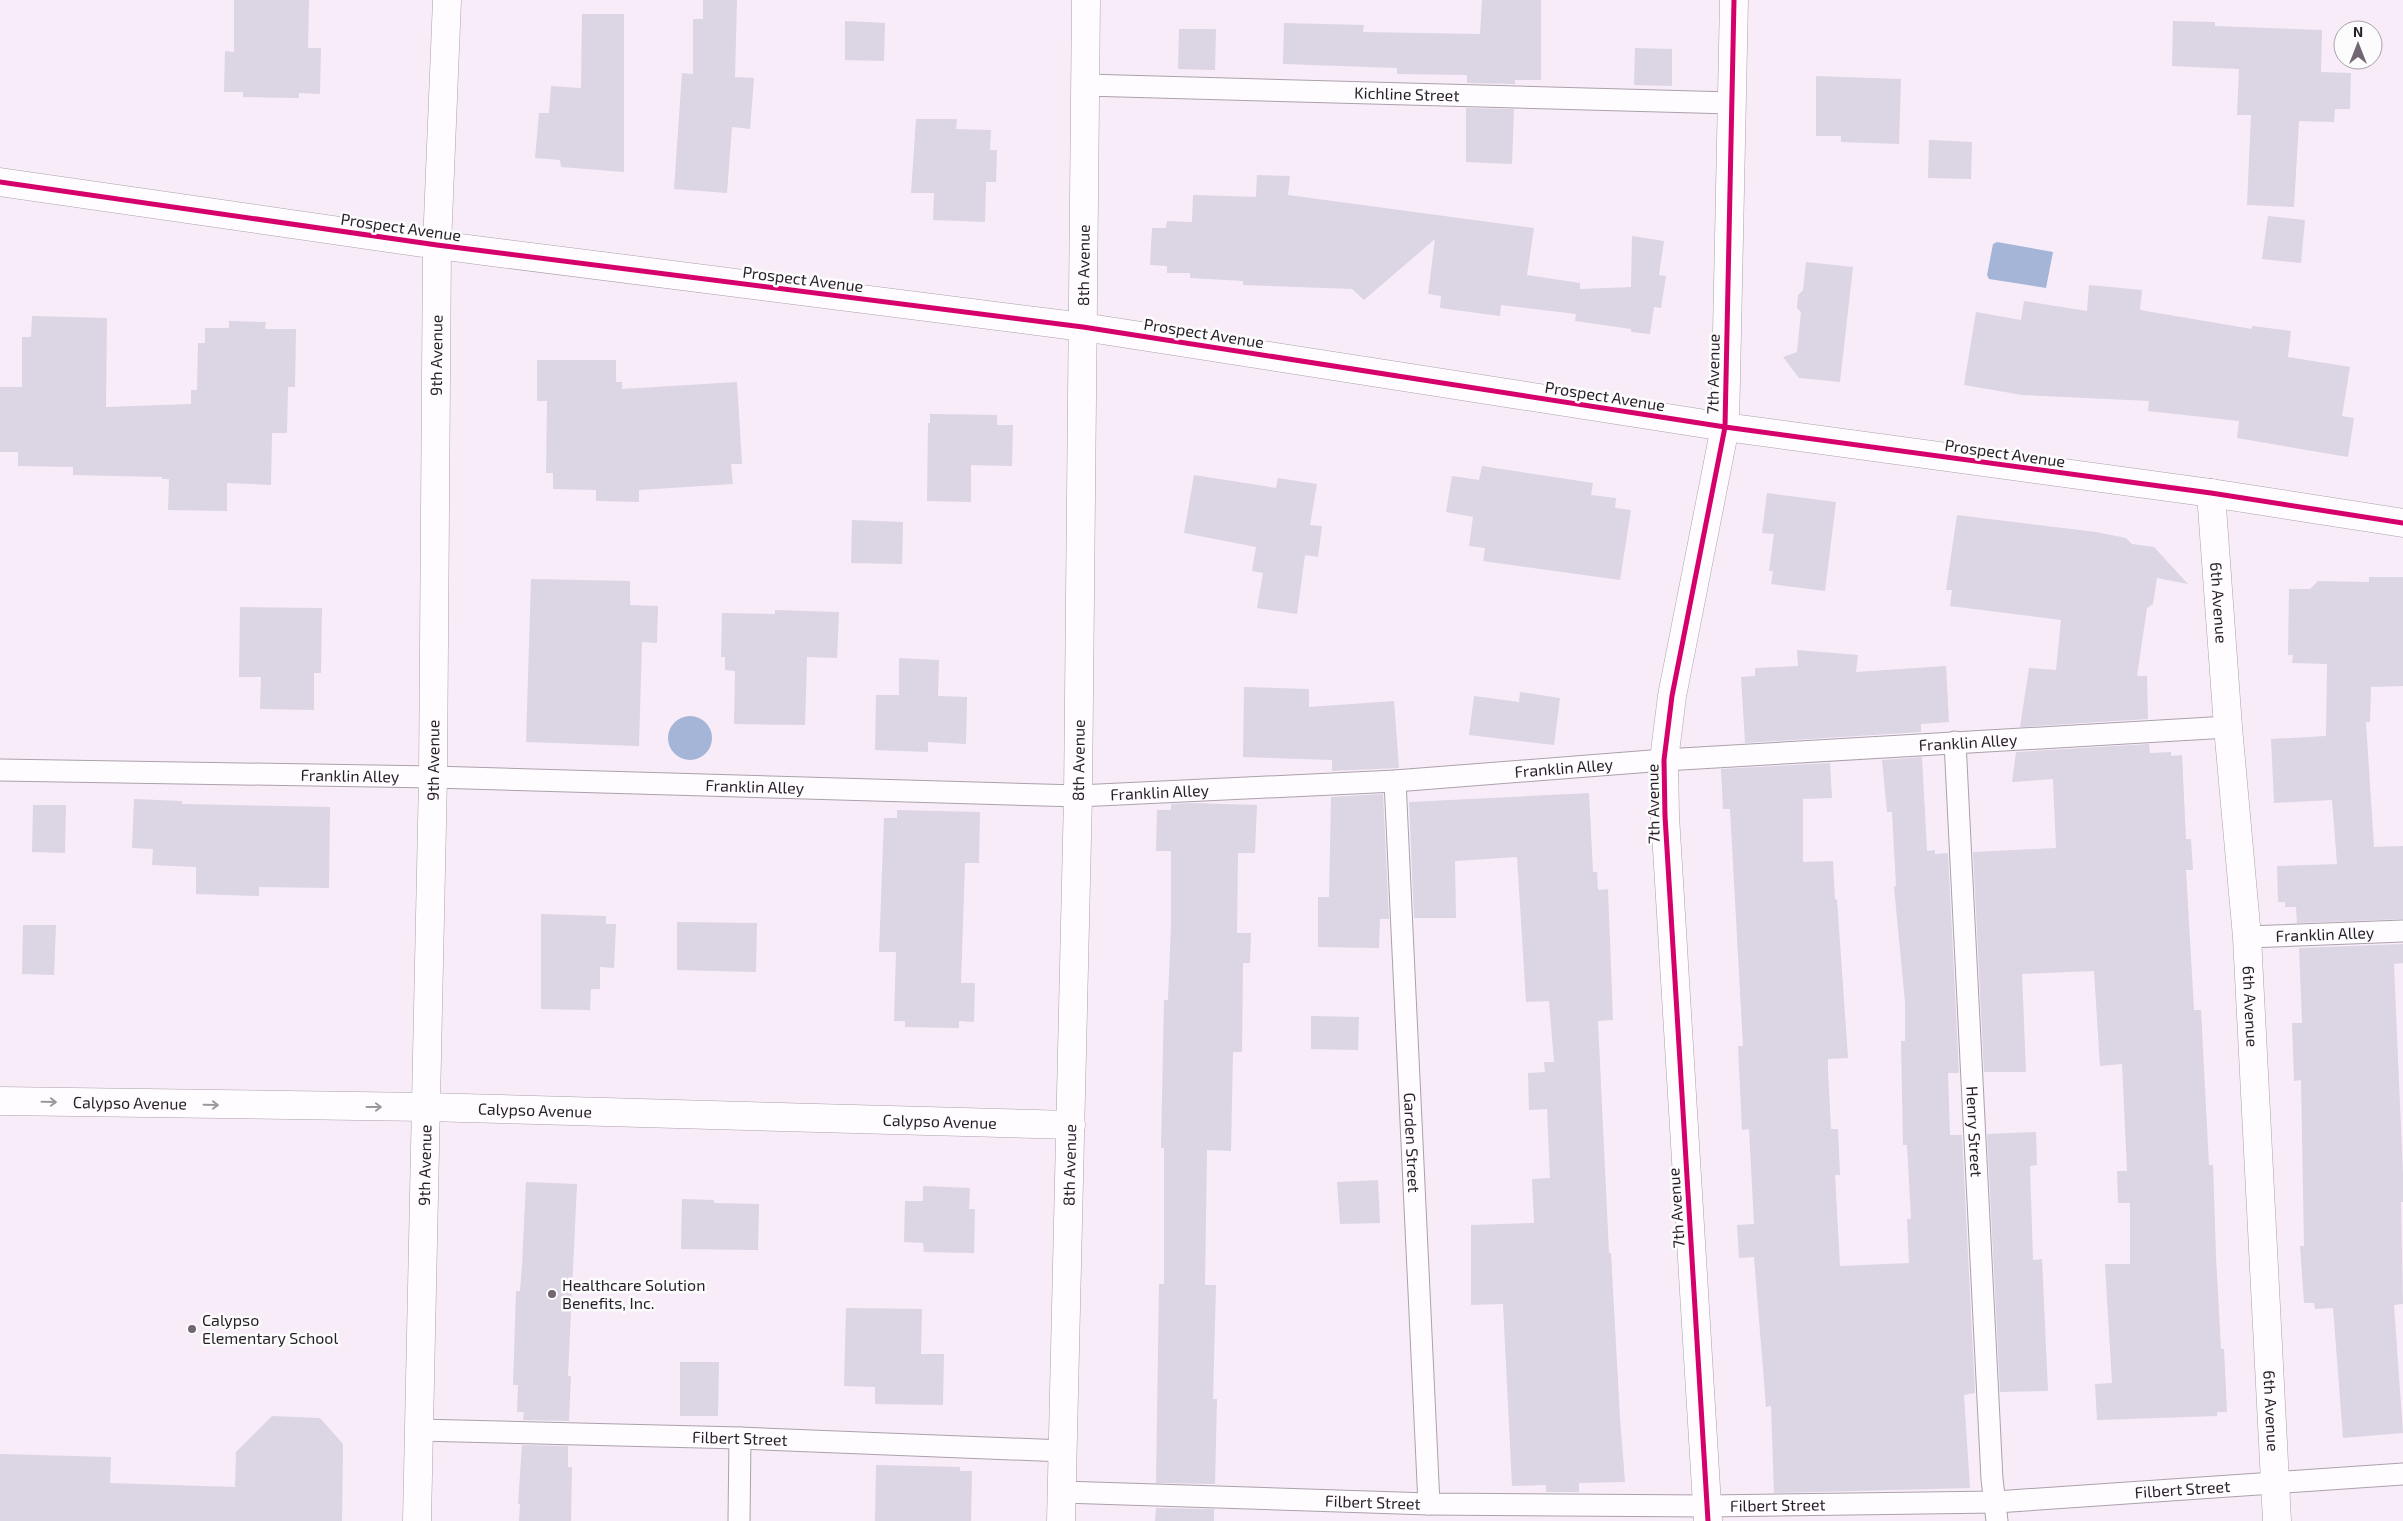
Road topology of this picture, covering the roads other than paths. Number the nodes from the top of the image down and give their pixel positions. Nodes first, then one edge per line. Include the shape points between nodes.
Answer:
1 (447, 0) edge
2 (1086, 0) edge
3 (1734, 0) edge
4 (1085, 85) junction
5 (1731, 103) junction
6 (0, 182) edge
7 (437, 245) junction
8 (1083, 327) junction
9 (1725, 427) junction
10 (2211, 493) junction
11 (2403, 523) edge
12 (2228, 727) junction
13 (1955, 742) junction
14 (1664, 760) junction
15 (0, 770) edge
16 (433, 778) junction
17 (1395, 781) junction
18 (1078, 796) junction
19 (2403, 931) edge
20 (2247, 937) junction
21 (0, 1101) edge
22 (425, 1107) junction
23 (1071, 1125) junction
24 (418, 1430) junction
25 (740, 1438) junction
26 (1063, 1452) junction
27 (2403, 1474) edge
28 (2274, 1482) junction
29 (1062, 1492) junction
30 (1429, 1504) junction
31 (1996, 1512) edge
32 (1708, 1513) edge
33 (417, 1521) edge
34 (739, 1521) edge
35 (1061, 1521) edge
36 (2277, 1521) edge

1 - 7 street, 9th Avenue
2 - 4 street, 8th Avenue
3 - 5 street, 7th Avenue
4 - 5 lane, Kichline Street
4 - 8 street, 8th Avenue
5 - 9 street, 7th Avenue
6 - 7 street, Prospect Avenue
7 - 8 street, Prospect Avenue
7 - 16 street, 9th Avenue
8 - 9 street, Prospect Avenue
8 - 18 street, 8th Avenue
9 - 10 street, Prospect Avenue
9 - 14 street, 7th Avenue via 1672,696
10 - 11 street, Prospect Avenue
10 - 12 street, 6th Avenue
12 - 13 lane, Franklin Alley
12 - 20 street, 6th Avenue
13 - 14 lane, Franklin Alley
13 - 31 lane, Henry Street
14 - 17 lane, Franklin Alley
14 - 32 street, 7th Avenue
15 - 16 lane, Franklin Alley
16 - 18 lane, Franklin Alley
16 - 22 street, 9th Avenue
17 - 18 lane, Franklin Alley
17 - 30 lane, Garden Street
18 - 23 street, 8th Avenue
19 - 20 lane, Franklin Alley
20 - 28 street, 6th Avenue
21 -> 22 street, Calypso Avenue
22 - 23 street, Calypso Avenue
22 - 24 street, 9th Avenue
23 - 26 street, 8th Avenue
24 - 25 lane, Filbert Street
24 - 33 street, 9th Avenue
25 - 26 lane, Filbert Street
25 - 34 lane
26 - 29 street, 8th Avenue
27 - 28 lane, Filbert Street
28 - 31 lane, Filbert Street
28 - 36 street, 6th Avenue
29 - 30 lane, Filbert Street
29 - 35 street, 8th Avenue
30 - 32 lane, Filbert Street
31 - 32 lane, Filbert Street

